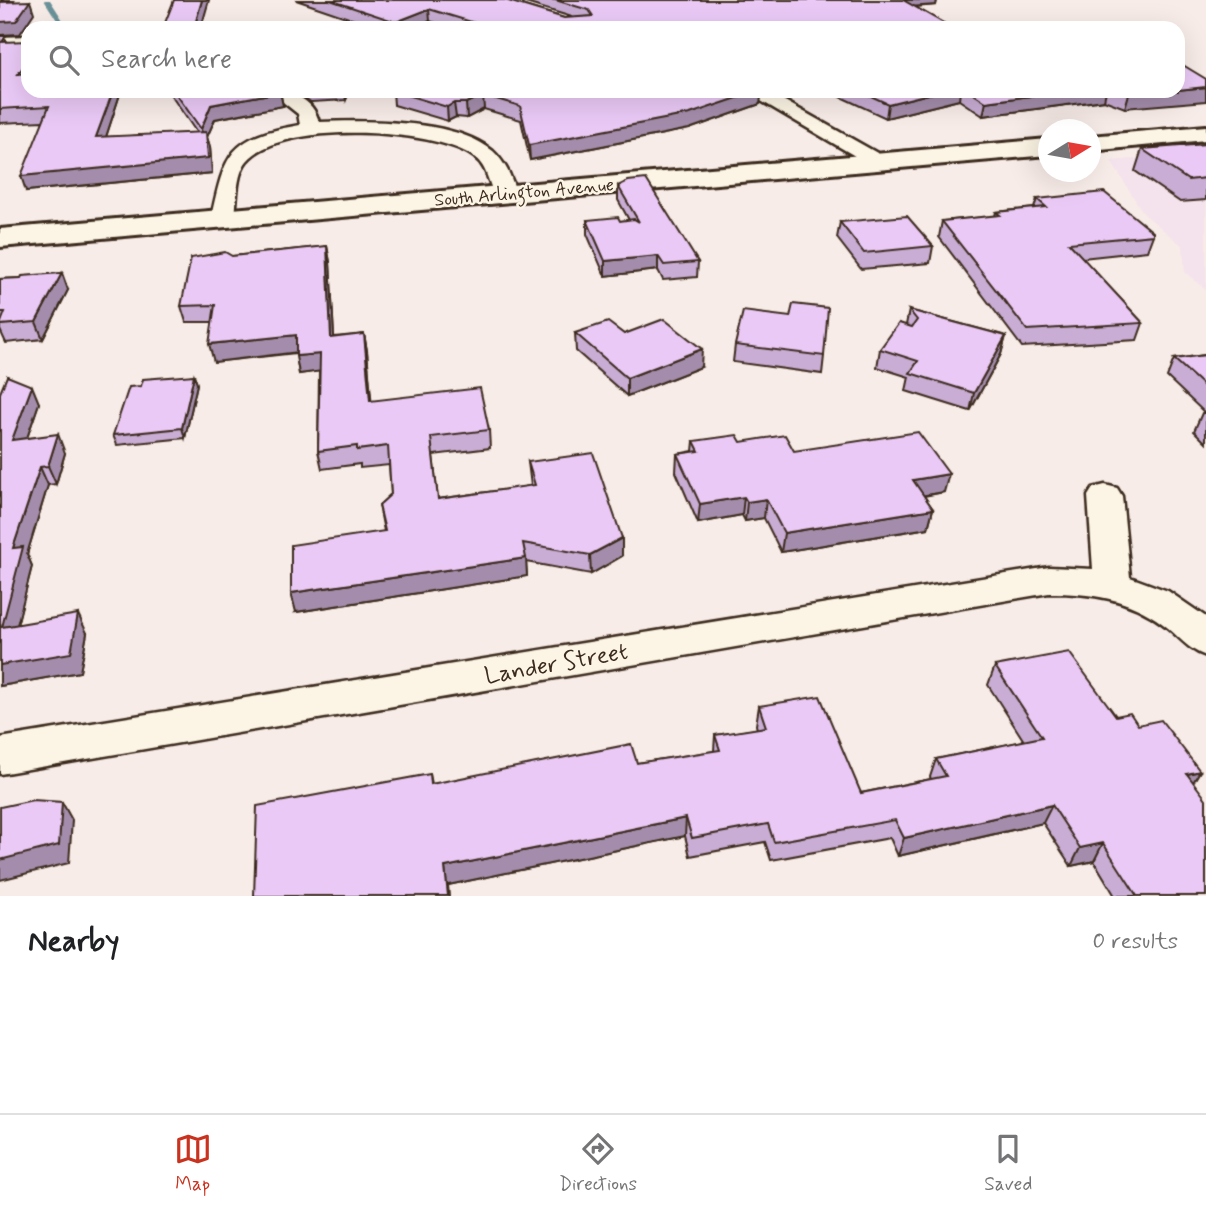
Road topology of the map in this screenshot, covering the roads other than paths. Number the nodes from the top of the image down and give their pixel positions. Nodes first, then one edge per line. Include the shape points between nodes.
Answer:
1 (21, 41) edge
2 (0, 42) edge
3 (287, 98) edge
4 (766, 98) edge
5 (311, 129) junction
6 (1206, 134) edge
7 (1101, 143) edge
8 (1038, 148) edge
9 (878, 162) junction
10 (505, 193) junction
11 (223, 218) junction
12 (0, 238) edge
13 (1105, 496) dead end
14 (1112, 584) junction
15 (1206, 641) edge
16 (0, 756) edge

1 - 2 street
3 - 5 street via 307,113
4 - 9 street
5 - 10 street via 393,127 473,146 500,170
5 - 11 street via 268,139 241,155
6 - 7 street
8 - 9 street, South Arlington Avenue
9 - 10 street, South Arlington Avenue
10 - 11 street, South Arlington Avenue
11 - 12 street, South Arlington Avenue
13 - 14 street
14 - 15 street, Lander Street via 1162,604
14 - 16 street, Lander Street via 1079,578 1049,580

